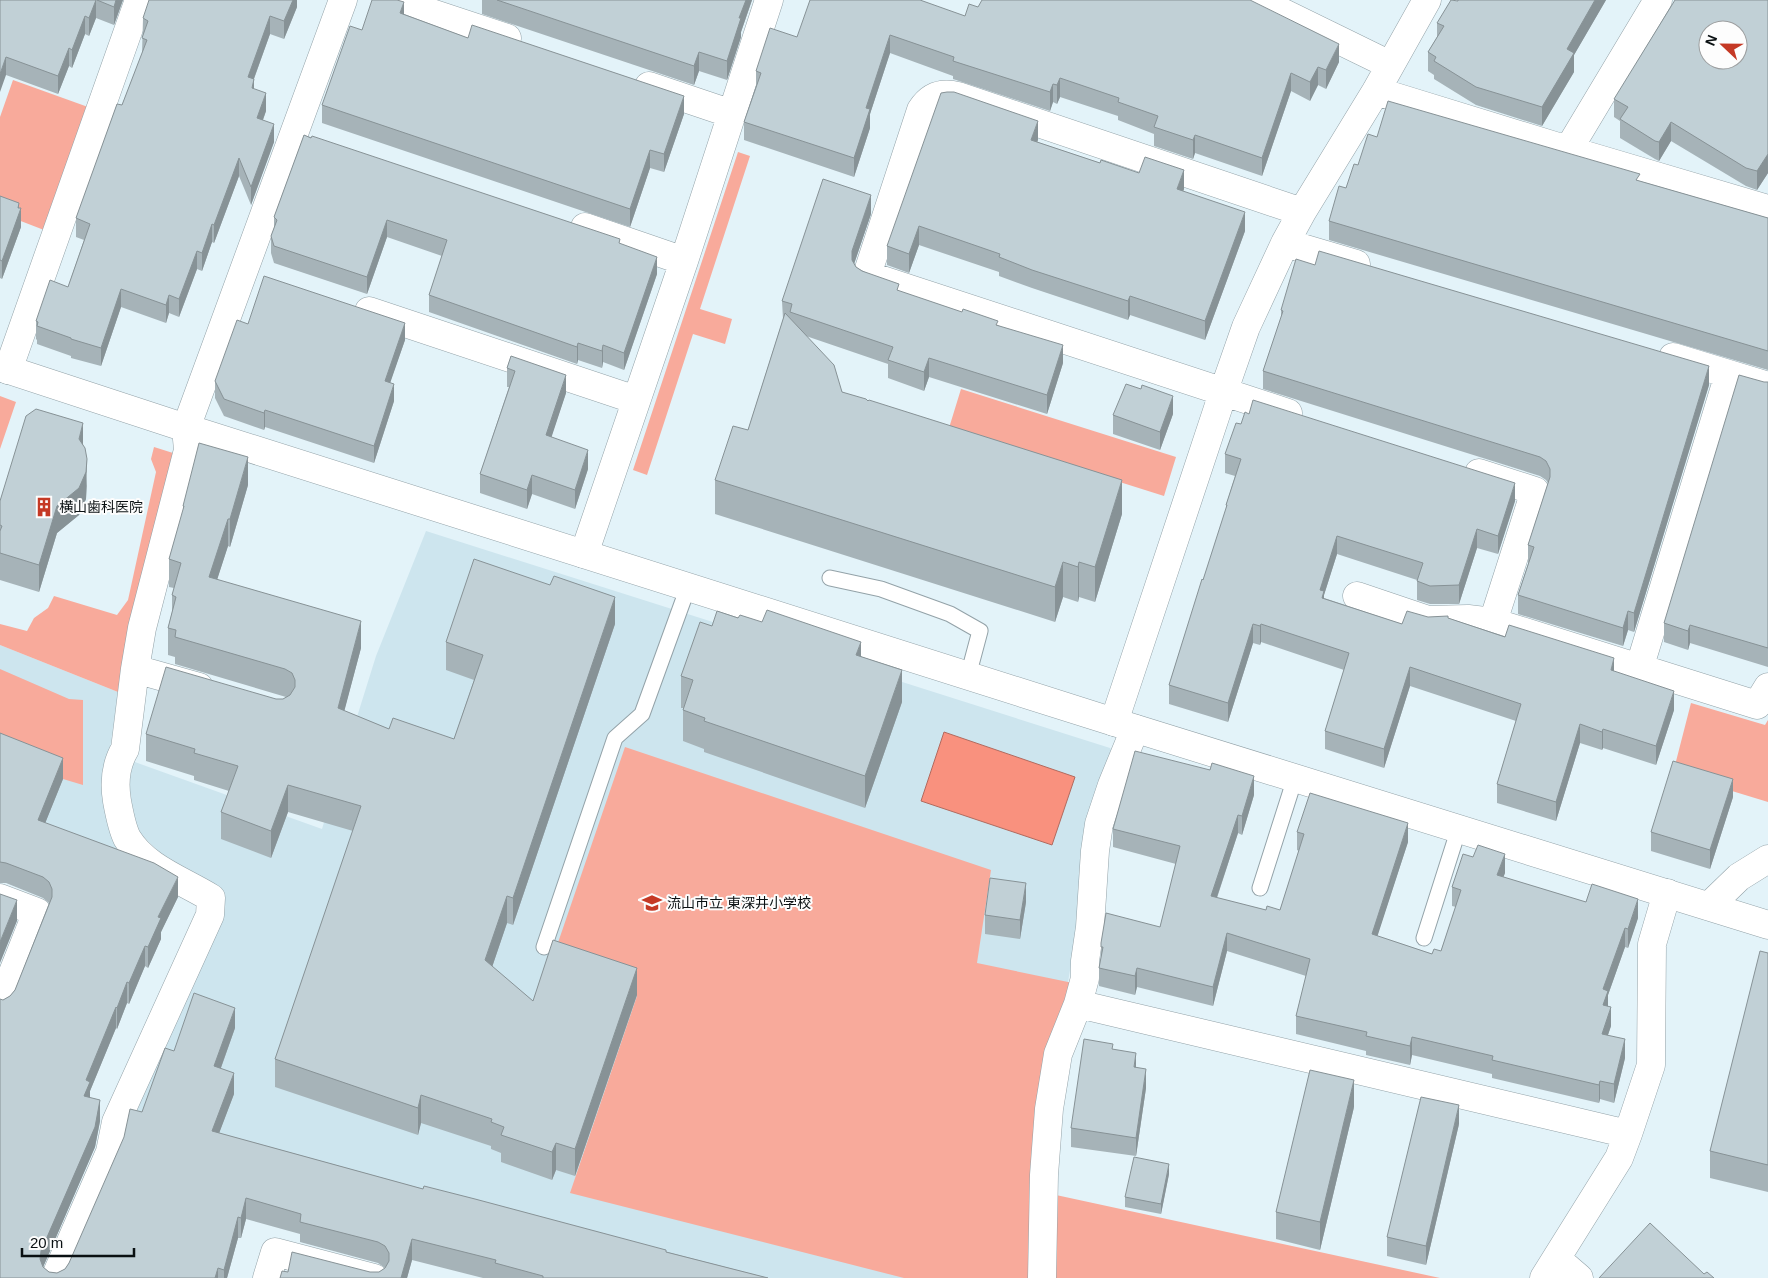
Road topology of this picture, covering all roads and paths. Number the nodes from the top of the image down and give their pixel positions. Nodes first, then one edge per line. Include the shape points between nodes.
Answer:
1 (139, 0) edge
2 (343, 0) edge
3 (392, 0) edge
4 (769, 0) edge
5 (1257, 0) edge
6 (1427, 0) edge
7 (1658, 0) edge
8 (534, 47) edge
9 (1390, 65) junction
10 (628, 79) edge
11 (1376, 91) junction
12 (732, 114) junction
13 (1568, 150) junction
14 (1768, 209) edge
15 (1302, 212) junction
16 (561, 220) edge
17 (1285, 243) junction
18 (684, 260) junction
19 (1380, 271) edge
20 (347, 304) edge
21 (1654, 352) edge
22 (4, 368) edge
23 (1730, 374) junction
24 (1768, 386) edge
25 (1223, 393) junction
26 (636, 400) junction
27 (1308, 419) edge
28 (186, 428) junction
29 (1459, 467) edge
30 (584, 554) junction
31 (830, 578) dead end
32 (688, 587) junction
33 (1357, 596) dead end
34 (1493, 622) junction
35 (135, 669) junction
36 (1639, 669) junction
37 (968, 676) junction
38 (1768, 687) edge
39 (226, 695) edge
40 (1125, 726) junction
41 (1294, 778) junction
42 (1459, 828) junction
43 (1768, 859) edge
44 (1260, 888) dead end
45 (1667, 893) junction
46 (0, 898) edge
47 (1709, 906) junction
48 (1768, 925) edge
49 (1424, 938) dead end
50 (544, 947) dead end
51 (1078, 1004) junction
52 (0, 1005) edge
53 (1628, 1134) junction
54 (1551, 1268) edge
55 (55, 1278) edge
56 (267, 1278) edge
57 (374, 1278) edge
58 (1042, 1278) edge
59 (1579, 1278) edge

1 - 22 street
2 - 28 street via 306,134 254,273
3 - 8 street
4 - 12 street
5 - 9 street
6 - 9 street
7 - 13 street
9 - 11 street
10 - 12 street
11 - 13 street
11 - 15 street
12 - 18 street
13 - 14 street
15 - 17 street
15 - 25 street via 958,96 937,95 921,110 867,275
16 - 18 street
17 - 19 street
17 - 25 street via 1246,327
18 - 26 street
20 - 26 street
21 - 23 street
22 - 28 street
23 - 24 street
23 - 36 street
25 - 27 street
25 - 40 street
26 - 30 street
28 - 30 street
28 - 35 street via 188,450 142,628
29 - 34 street via 1535,491
30 - 32 street
31 - 37 lane via 881,589 950,614 980,631
32 - 37 street
32 - 50 lane via 642,714 615,738
33 - 34 street via 1428,620
34 - 36 street
35 - 39 street
35 - 55 street via 125,749 119,758 115,789 119,810 127,836 140,854 153,865 211,898 210,915 116,1122 110,1152
36 - 38 street via 1757,705
37 - 40 street
40 - 41 street
40 - 51 street via 1112,785 1099,824 1090,927
41 - 42 street
41 - 44 lane
42 - 45 street
42 - 49 lane
43 - 47 street via 1739,877
45 - 47 street
45 - 53 street via 1652,944 1651,1065
46 - 52 street via 37,912
47 - 48 street
51 - 53 street
51 - 58 street via 1058,1054 1049,1109
53 - 54 street via 1619,1158
54 - 59 street
56 - 57 street via 275,1252

